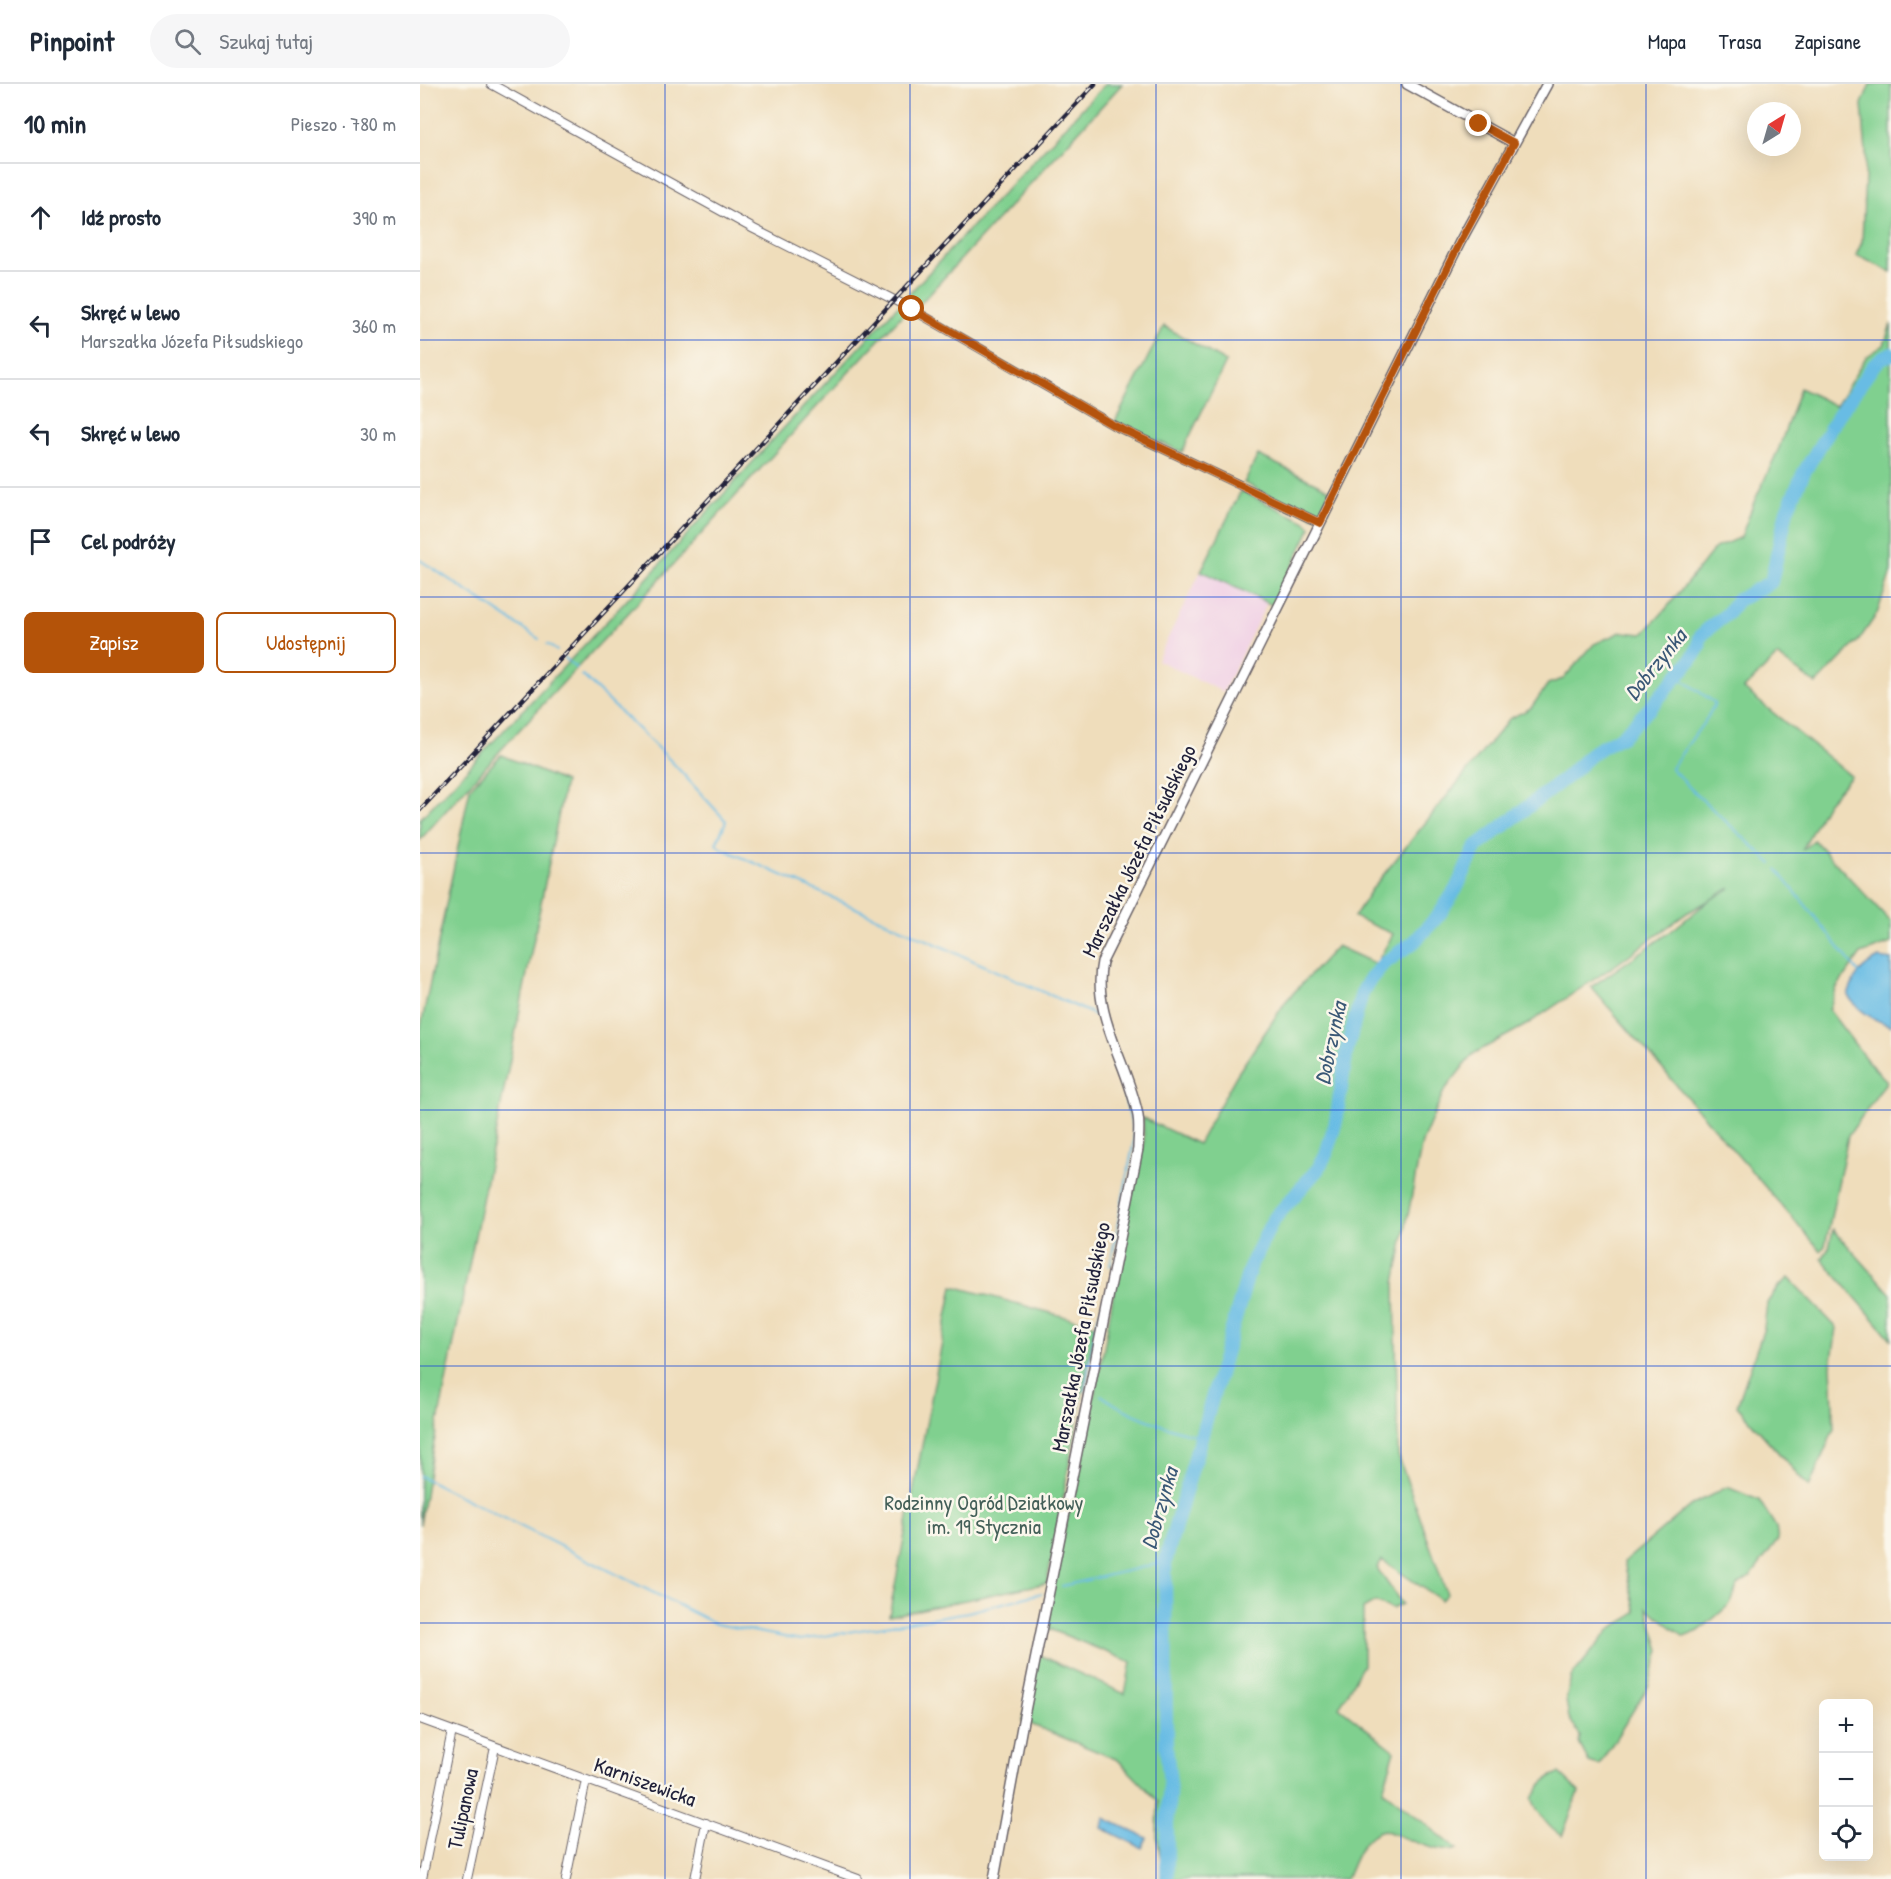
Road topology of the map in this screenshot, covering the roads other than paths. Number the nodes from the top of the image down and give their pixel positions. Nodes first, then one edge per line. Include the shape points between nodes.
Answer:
1 (491, 84) edge
2 (1407, 84) edge
3 (1547, 84) edge
4 (1514, 143) junction
5 (1320, 523) junction
6 (420, 1719) edge
7 (452, 1731) junction
8 (495, 1748) junction
9 (586, 1780) junction
10 (706, 1823) junction
11 (423, 1879) edge
12 (467, 1879) edge
13 (566, 1879) edge
14 (695, 1879) edge
15 (858, 1879) edge
16 (994, 1879) edge

1 - 5 street via 754,229 908,307 1113,425
2 - 4 street
3 - 4 street, Marszałka Józefa Piłsudskiego
4 - 5 street, Marszałka Józefa Piłsudskiego via 1460,242
5 - 16 street, Marszałka Józefa Piłsudskiego via 1099,973 1106,1017 1138,1115 1138,1149
6 - 7 street, Karniszewicka
7 - 8 street, Karniszewicka
7 - 11 street
8 - 9 street, Karniszewicka
8 - 12 street, Tulipanowa
9 - 10 street, Karniszewicka
9 - 13 street
10 - 14 street
10 - 15 street, Karniszewicka

